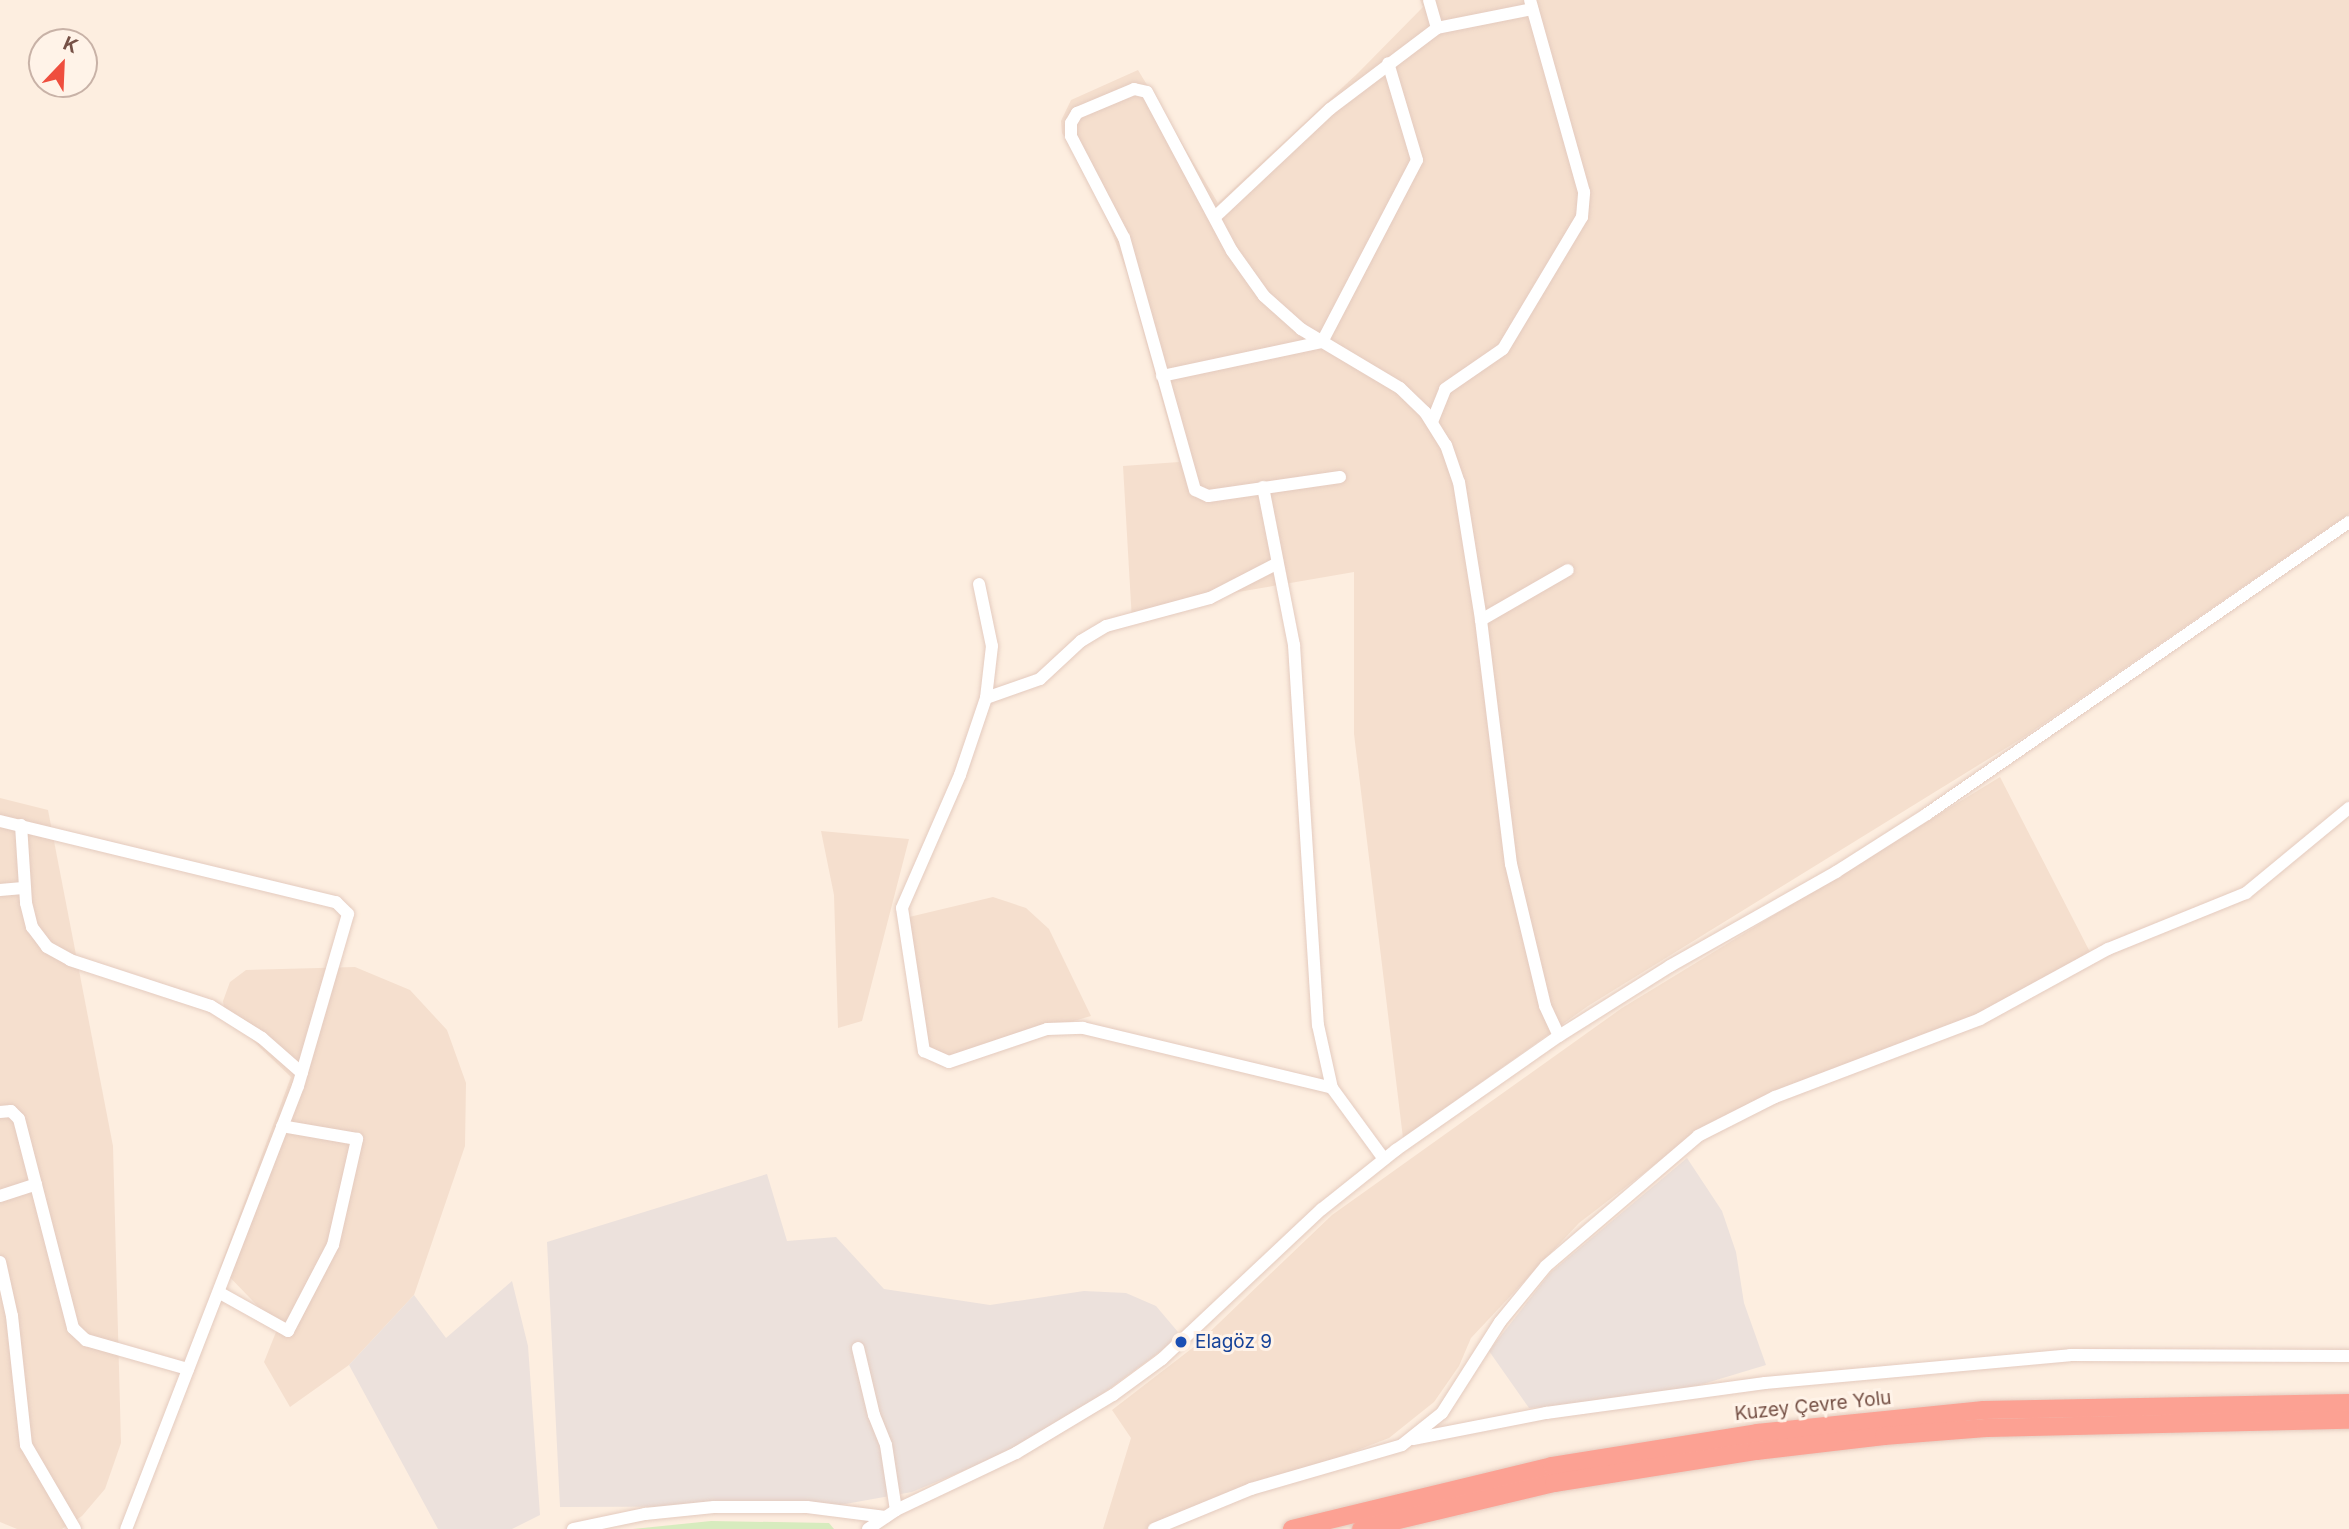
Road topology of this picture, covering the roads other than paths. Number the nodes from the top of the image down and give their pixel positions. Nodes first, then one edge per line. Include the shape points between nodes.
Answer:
1 (1429, 0) edge
2 (1531, 5) edge
3 (1437, 28) junction
4 (1388, 63) junction
5 (1216, 216) junction
6 (1322, 342) junction
7 (1162, 376) junction
8 (1432, 422) junction
9 (1340, 477) dead end
10 (1263, 487) junction
11 (2349, 522) edge
12 (1276, 564) junction
13 (1568, 570) dead end
14 (979, 584) dead end
15 (1480, 620) junction
16 (986, 698) junction
17 (2349, 808) edge
18 (0, 821) edge
19 (21, 825) junction
20 (23, 888) junction
21 (0, 890) edge
22 (1559, 1036) junction
23 (302, 1073) junction
24 (1332, 1087) junction
25 (0, 1112) edge
26 (282, 1126) junction
27 (1384, 1159) junction
28 (36, 1184) junction
29 (0, 1196) edge
30 (0, 1262) edge
31 (219, 1293) junction
32 (858, 1348) dead end
33 (2349, 1356) edge
34 (188, 1369) junction
35 (2349, 1403) edge
36 (2349, 1420) edge
37 (1413, 1439) junction
38 (891, 1514) junction
39 (75, 1529) edge
40 (126, 1529) edge
41 (573, 1529) edge
42 (868, 1529) edge
43 (1154, 1529) edge
44 (1292, 1529) edge
45 (1361, 1529) edge

1 - 3 street
2 - 3 street
2 - 8 street via 1584,192 1582,217 1503,349 1445,389
3 - 4 street
4 - 5 street via 1330,108
4 - 6 street via 1418,160
5 - 6 street via 1242,267 1264,296
5 - 7 street via 1147,92 1134,89 1074,117 1071,136 1116,215
6 - 7 street
6 - 8 street via 1393,382
7 - 10 street via 1195,490 1208,496
8 - 15 street via 1459,482
9 - 10 street
10 - 12 street
11 - 22 street via 1927,814
12 - 16 street via 1210,598 1106,626 1081,641 1040,679
12 - 24 street via 1294,645 1309,939 1318,1025
13 - 15 street
14 - 16 street via 992,646
15 - 22 street via 1511,864 1545,1006
16 - 24 street via 960,775 902,908 922,1046 929,1055 949,1062 1047,1029 1083,1028
17 - 37 street via 2246,893 2087,958 1980,1019 1775,1097 1698,1136 1546,1266 1487,1340 1451,1401
18 - 19 street
19 - 20 street
19 - 23 street via 344,907 348,921
20 - 21 street
20 - 23 street via 32,927 54,952 211,1006 262,1038
22 - 27 street
23 - 26 street
24 - 27 street
25 - 28 street via 11,1111 19,1118
26 - 31 street
26 - 31 street via 357,1139 333,1245 288,1331
27 - 38 street via 1322,1209 1212,1316 1138,1378 1016,1453
28 - 29 street
28 - 34 street via 73,1328 86,1340
30 - 39 street via 12,1316 26,1445
31 - 34 street
32 - 38 street via 886,1445
33 - 37 street via 2070,1355 1765,1383 1546,1413
34 - 40 street
35 - 44 highway, Kuzey Çevre Yolu via 1984,1410 1757,1433 1552,1466
36 - 45 highway, Kuzey Çevre Yolu via 1986,1428 1846,1440 1554,1483
37 - 43 street via 1251,1489
38 - 41 street via 745,1506 645,1514
38 - 42 street

